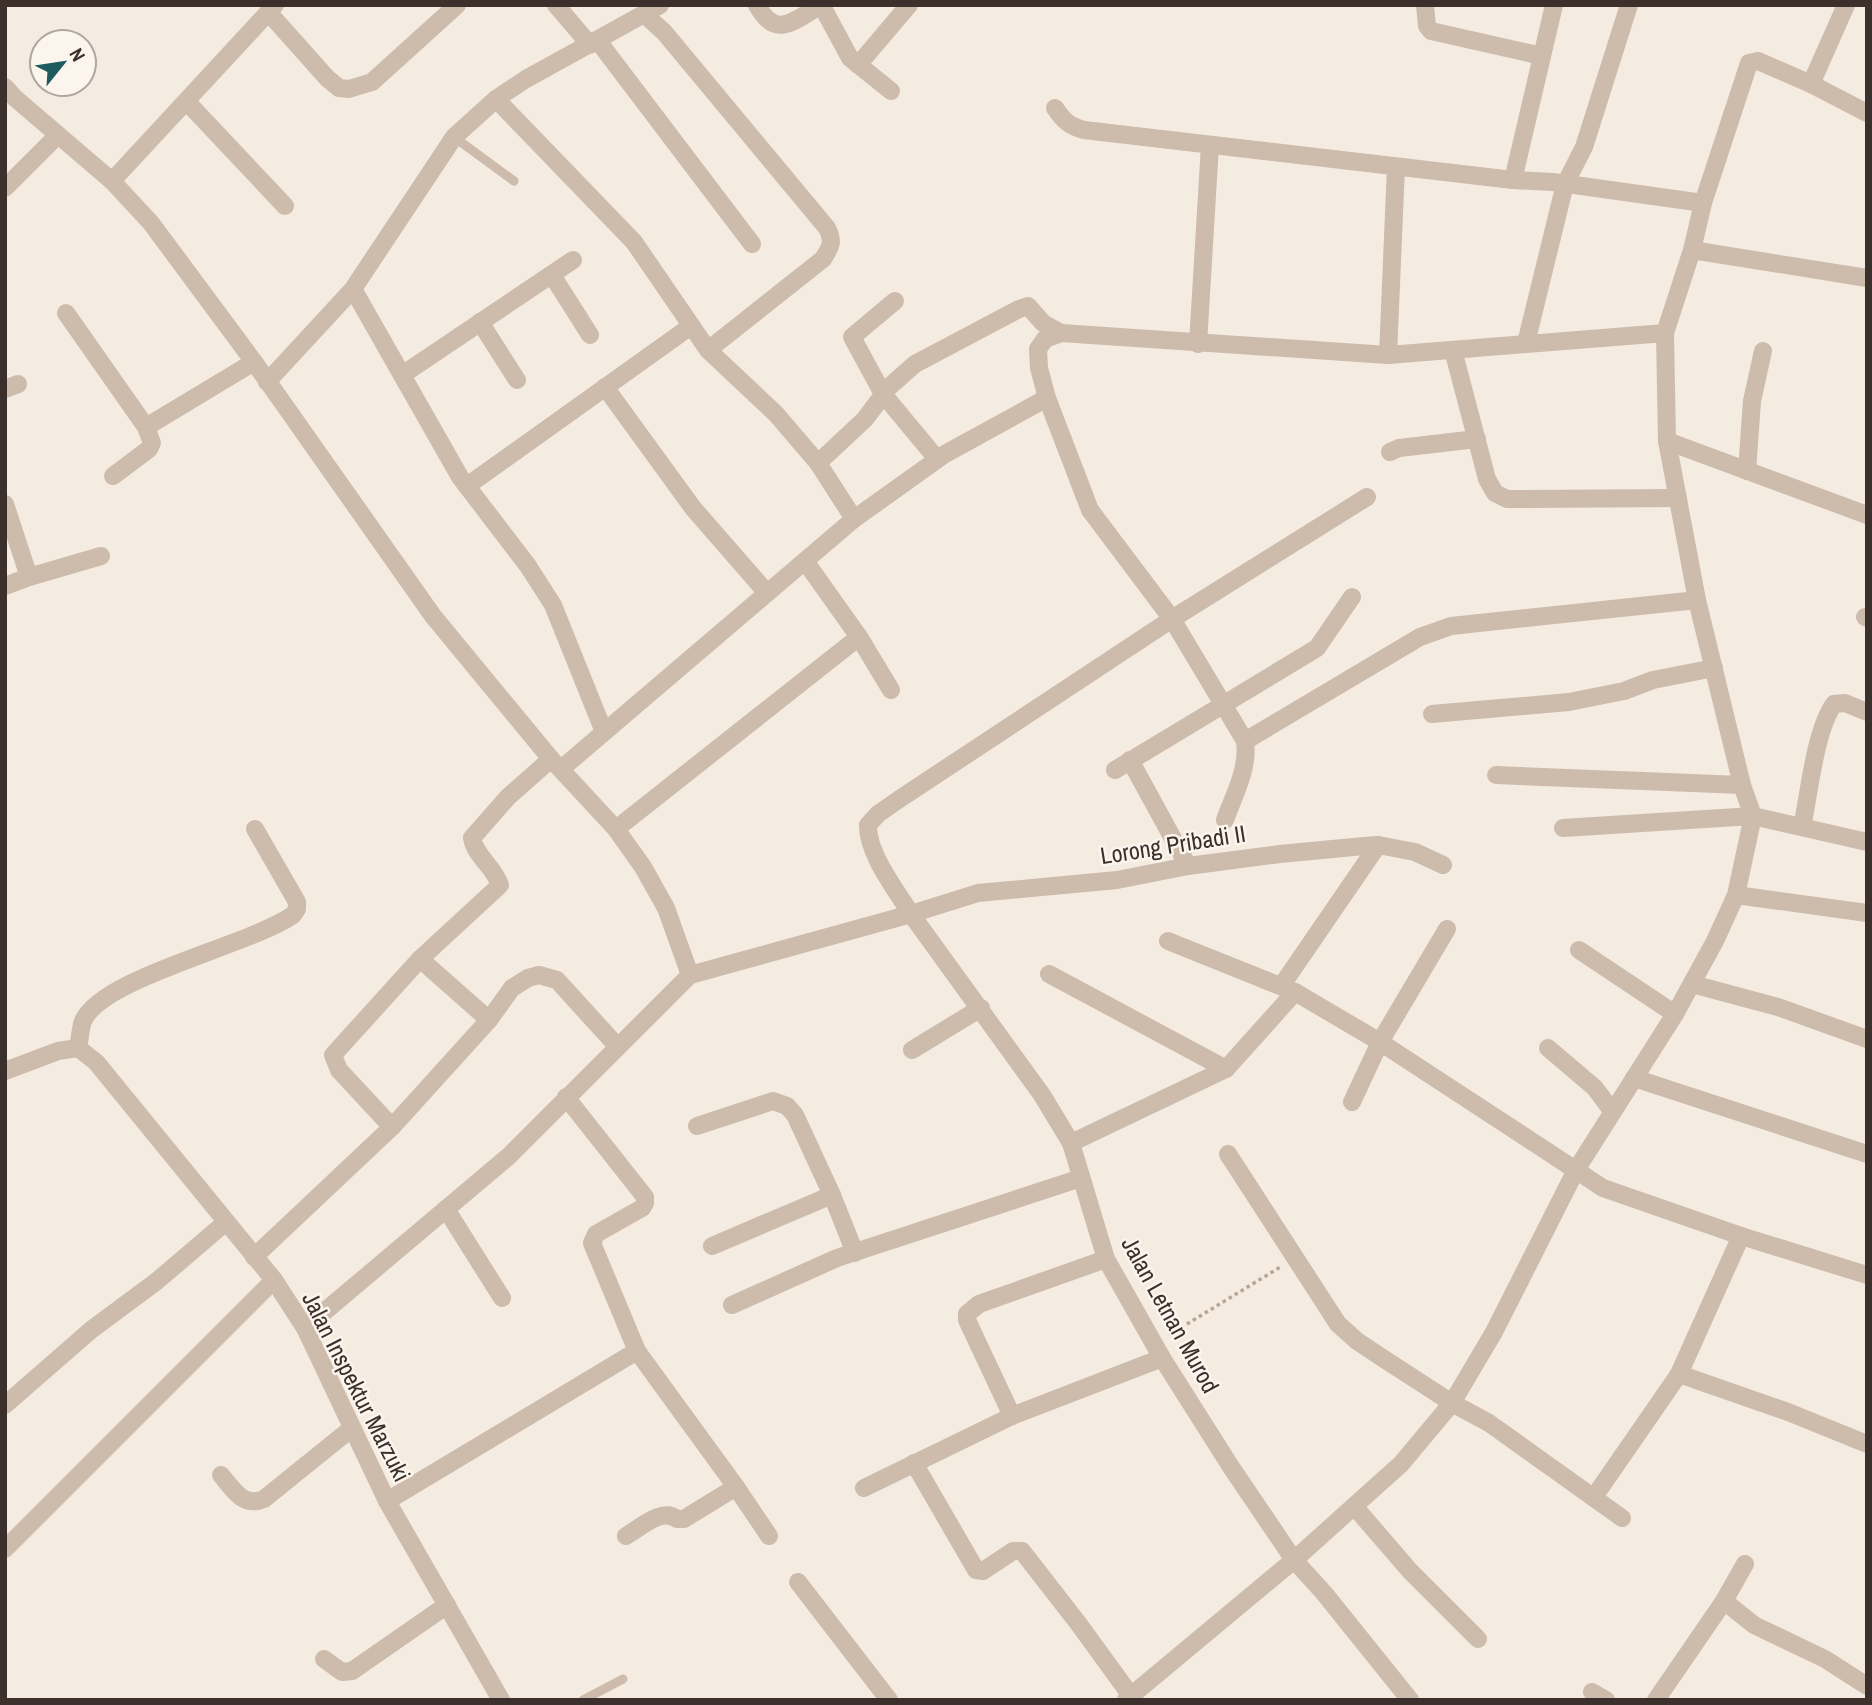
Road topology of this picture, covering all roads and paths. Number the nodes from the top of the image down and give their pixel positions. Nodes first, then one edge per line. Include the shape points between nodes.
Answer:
1 (457, 5) edge
2 (556, 5) edge
3 (757, 5) edge
4 (909, 5) edge
5 (1425, 5) edge
6 (1554, 5) edge
7 (1629, 5) edge
8 (1846, 5) edge
9 (272, 9) edge
10 (652, 9) edge
11 (594, 43) junction
12 (1542, 56) junction
13 (858, 65) junction
14 (1811, 84) junction
15 (5, 87) edge
16 (891, 91) dead end
17 (496, 99) junction
18 (187, 102) junction
19 (1055, 108) dead end
20 (1867, 113) edge
21 (58, 135) junction
22 (454, 138) junction
23 (1210, 145) junction
24 (1396, 167) junction
25 (1513, 180) junction
26 (112, 181) junction
27 (514, 181) dead end
28 (1566, 184) junction
29 (5, 188) edge
30 (1703, 203) junction
31 (285, 206) dead end
32 (752, 244) dead end
33 (1692, 250) junction
34 (573, 260) dead end
35 (552, 275) junction
36 (1867, 278) edge
37 (353, 289) junction
38 (895, 301) dead end
39 (66, 313) dead end
40 (480, 322) junction
41 (691, 326) junction
42 (1665, 333) junction
43 (1061, 334) junction
44 (590, 335) dead end
45 (1526, 342) junction
46 (1198, 344) junction
47 (708, 350) junction
48 (1454, 350) junction
49 (1763, 351) dead end
50 (1388, 355) junction
51 (254, 362) junction
52 (402, 375) junction
53 (517, 380) dead end
54 (267, 382) junction
55 (605, 387) junction
56 (883, 394) junction
57 (1047, 398) junction
58 (146, 427) junction
59 (1477, 439) junction
60 (1667, 441) junction
61 (1390, 452) dead end
62 (937, 459) junction
63 (818, 463) junction
64 (1747, 471) junction
65 (113, 476) dead end
66 (467, 486) junction
67 (1367, 497) dead end
68 (1678, 498) junction
69 (5, 504) edge
70 (1867, 515) edge
71 (854, 519) junction
72 (100, 556) dead end
73 (805, 561) junction
74 (29, 577) junction
75 (5, 586) edge
76 (767, 593) junction
77 (1352, 597) dead end
78 (1697, 600) junction
79 (1172, 619) junction
80 (859, 637) junction
81 (1714, 668) junction
82 (891, 690) dead end
83 (1225, 705) junction
84 (1867, 712) edge
85 (1432, 714) dead end
86 (604, 732) junction
87 (1245, 741) junction
88 (556, 764) junction
89 (1496, 775) dead end
90 (1742, 785) junction
91 (1753, 816) junction
92 (1225, 820) dead end
93 (1802, 827) junction
94 (1563, 828) dead end
95 (255, 829) dead end
96 (616, 829) junction
97 (1867, 842) edge
98 (1378, 845) junction
99 (1443, 865) dead end
100 (1188, 866) junction
101 (1736, 895) junction
102 (1867, 913) edge
103 (911, 914) junction
104 (1447, 929) dead end
105 (1168, 941) dead end
106 (1579, 950) dead end
107 (420, 959) junction
108 (1049, 974) dead end
109 (690, 975) junction
110 (1692, 984) junction
111 (1289, 988) junction
112 (981, 1008) junction
113 (1675, 1014) junction
114 (489, 1020) junction
115 (1867, 1039) edge
116 (1380, 1042) junction
117 (617, 1046) junction
118 (78, 1048) junction
119 (1548, 1048) dead end
120 (912, 1050) dead end
121 (1226, 1069) junction
122 (5, 1071) edge
123 (1634, 1078) junction
124 (566, 1097) junction
125 (1352, 1102) dead end
126 (1612, 1111) junction
127 (697, 1126) dead end
128 (392, 1127) junction
129 (1071, 1143) junction
130 (1228, 1154) dead end
131 (1867, 1154) edge
132 (1576, 1170) junction
133 (1082, 1178) junction
134 (832, 1195) junction
135 (446, 1209) junction
136 (226, 1222) junction
137 (1741, 1236) junction
138 (712, 1246) dead end
139 (855, 1253) junction
140 (254, 1257) junction
141 (1296, 1257) junction
142 (1107, 1259) junction
143 (1867, 1275) edge
144 (274, 1280) junction
145 (502, 1298) dead end
146 (732, 1305) dead end
147 (305, 1328) junction
148 (637, 1351) junction
149 (1157, 1351) junction
150 (1679, 1374) junction
151 (7, 1399) edge
152 (1452, 1403) junction
153 (1012, 1416) junction
154 (352, 1428) junction
155 (1867, 1444) edge
156 (915, 1463) junction
157 (221, 1475) dead end
158 (736, 1487) junction
159 (864, 1488) dead end
160 (1594, 1497) junction
161 (387, 1501) junction
162 (1354, 1506) junction
163 (1622, 1518) dead end
164 (626, 1536) dead end
165 (769, 1536) dead end
166 (5, 1549) edge
167 (1294, 1560) junction
168 (1745, 1564) dead end
169 (798, 1582) dead end
170 (1724, 1601) junction
171 (447, 1605) junction
172 (1478, 1639) dead end
173 (324, 1659) dead end
174 (623, 1679) dead end
175 (1867, 1686) edge
176 (1130, 1699) edge
177 (501, 1700) edge
178 (583, 1700) edge
179 (889, 1700) edge
180 (1410, 1700) edge
181 (1656, 1700) edge

1 - 9 street via 372,82 349,89 327,78
2 - 11 street
3 - 13 street via 764,18 779,26 822,8
4 - 13 street
5 - 12 street via 1432,32
6 - 12 street
7 - 28 street via 1584,147
8 - 14 street
9 - 18 street
10 - 11 street
10 - 47 street via 664,32 832,238 823,259
11 - 17 street
11 - 32 street
12 - 25 street
13 - 16 street
14 - 20 street
14 - 30 street via 1758,61 1749,64
15 - 21 street
17 - 22 street
17 - 41 street via 635,242
18 - 26 street
18 - 31 street
19 - 23 street via 1064,121 1084,130
21 - 26 street
21 - 29 street
22 - 27 lane
22 - 37 street
23 - 24 street
23 - 46 street
24 - 25 street
24 - 50 street
25 - 28 street
26 - 51 street via 151,223
28 - 30 street
28 - 45 street
30 - 33 street
33 - 36 street
33 - 42 street
34 - 35 street
35 - 40 street
35 - 44 street
37 - 52 street
37 - 54 street
38 - 56 street via 852,337
39 - 58 street
40 - 52 street
40 - 53 street
41 - 47 street
41 - 55 street
42 - 45 street
42 - 60 street
43 - 46 street
43 - 56 street via 1028,306 1019,309 915,364
43 - 57 street via 1045,339 1038,349
45 - 48 street
46 - 50 street
47 - 63 street via 776,414
48 - 50 street
48 - 59 street
49 - 64 street via 1752,401
51 - 54 street
51 - 58 street
52 - 66 street
54 - 88 street via 432,616
55 - 66 street
55 - 76 street via 694,508
56 - 62 street
56 - 63 street via 865,419
57 - 62 street
57 - 79 street via 1090,510
58 - 65 street via 152,446
59 - 61 street
59 - 68 street via 1486,479 1495,493 1507,499
60 - 64 street
60 - 68 street
62 - 71 street
63 - 71 street
64 - 70 street
66 - 86 street via 553,605
67 - 79 street
68 - 78 street
69 - 74 street
71 - 73 street
72 - 74 street
73 - 76 street
73 - 80 street
74 - 75 street
76 - 86 street
77 - 83 street via 1317,648
78 - 81 street
78 - 87 street via 1451,625 1420,637
79 - 83 street
79 - 103 street, Jalan Letnan Murod via 898,800 868,825 871,848
80 - 82 street
80 - 96 street
81 - 85 street via 1569,702
81 - 90 street
83 - 87 street
83 - 100 street via 1122,765
84 - 93 street via 1844,703 1834,705 1828,713
86 - 88 street
87 - 92 street via 1243,771
88 - 96 street
88 - 107 street via 508,796 472,838 500,885
89 - 90 street
90 - 91 street
91 - 93 street
91 - 94 street
91 - 101 street
93 - 97 street
95 - 118 street via 297,902 293,915 248,938 150,974 100,1000 83,1021
96 - 109 street via 666,908
98 - 99 street, Lorong Pribadi II via 1415,852
98 - 100 street, Lorong Pribadi II
98 - 111 street
100 - 103 street, Lorong Pribadi II via 1117,880 978,893
101 - 102 street
101 - 110 street
103 - 109 street
103 - 112 street, Jalan Letnan Murod
104 - 116 street
105 - 111 street
106 - 113 street
107 - 114 street
107 - 128 street via 333,1055 338,1070
108 - 121 street
109 - 117 street
110 - 113 street
110 - 115 street via 1778,1007
111 - 116 street
111 - 121 street
112 - 120 street
112 - 129 street, Jalan Letnan Murod
113 - 123 street
114 - 117 street via 512,988 539,975 557,980
114 - 128 street
116 - 125 street
116 - 132 street
117 - 124 street
118 - 122 street
118 - 136 street, Jalan Inspektur Marzuki via 96,1062
119 - 126 street via 1595,1088
121 - 129 street
123 - 126 street
123 - 131 street
124 - 135 street via 509,1156
124 - 148 street via 645,1197 642,1208 596,1234 592,1243
126 - 132 street
127 - 134 street via 780,1102 795,1115
128 - 140 street
129 - 133 street, Jalan Letnan Murod
130 - 141 street
132 - 137 street via 1603,1188
132 - 152 street via 1494,1332
133 - 139 street
133 - 142 street, Jalan Letnan Murod
134 - 138 street
134 - 139 street
135 - 145 street
135 - 147 street
136 - 140 street, Jalan Inspektur Marzuki
136 - 151 street
137 - 143 street
137 - 150 street
139 - 146 street
140 - 144 street, Jalan Inspektur Marzuki
141 - 149 path
141 - 152 street via 1338,1324
142 - 149 street, Jalan Letnan Murod
142 - 153 street via 979,1304 967,1314
144 - 147 street, Jalan Inspektur Marzuki
144 - 166 street
147 - 154 street, Jalan Inspektur Marzuki
148 - 158 street
148 - 161 street
149 - 153 street
149 - 167 street, Jalan Letnan Murod
150 - 155 street
150 - 160 street
152 - 160 street via 1489,1423
152 - 162 street via 1401,1464
153 - 156 street
154 - 157 street via 255,1503 242,1500
154 - 161 street, Jalan Inspektur Marzuki
156 - 159 street
156 - 176 street via 976,1570 983,1571 1013,1551 1021,1551
158 - 164 street via 684,1519 662,1514
158 - 165 street
160 - 163 street
161 - 171 street, Jalan Inspektur Marzuki
162 - 167 street
162 - 172 street
167 - 176 street
167 - 180 street, Jalan Letnan Murod
168 - 170 street
169 - 179 street
170 - 175 street via 1754,1625 1825,1659
170 - 181 street
171 - 173 street via 352,1671 342,1672
171 - 177 street, Jalan Inspektur Marzuki
174 - 178 lane

